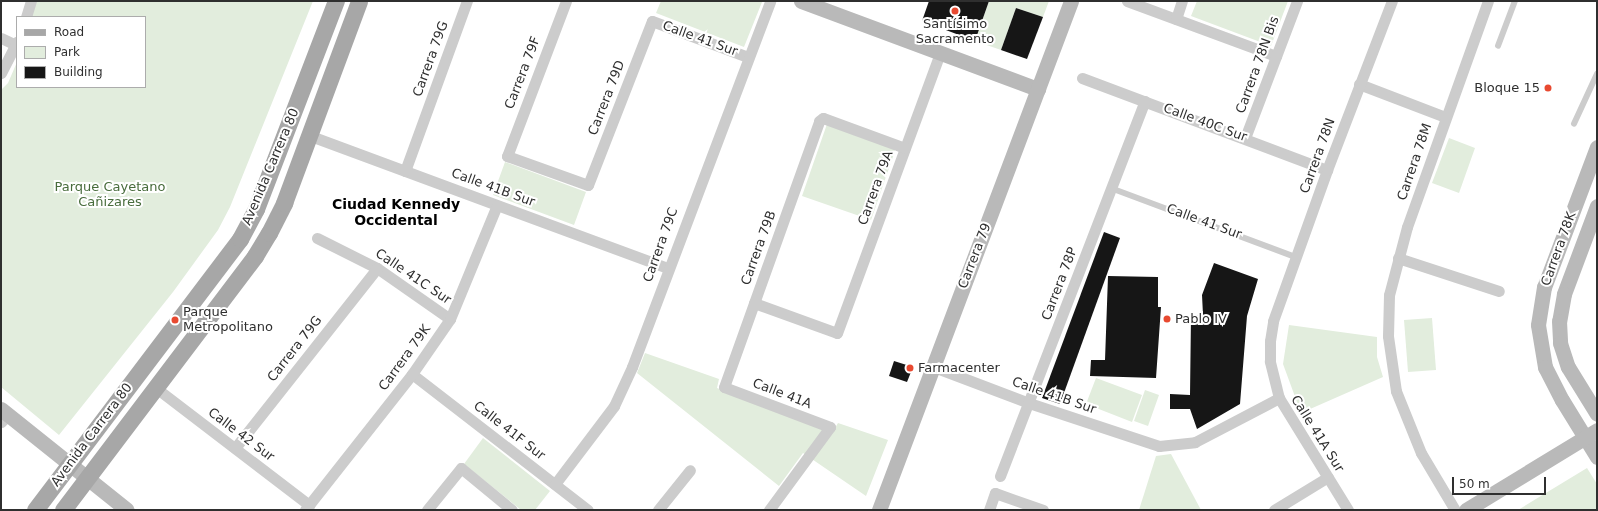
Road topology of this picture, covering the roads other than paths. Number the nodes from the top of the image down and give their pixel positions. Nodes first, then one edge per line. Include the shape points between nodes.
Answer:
1 (31, 1) edge
2 (336, 1) edge
3 (359, 1) edge
4 (467, 1) edge
5 (566, 1) edge
6 (770, 1) edge
7 (801, 1) edge
8 (1070, 1) edge
9 (1127, 1) edge
10 (1182, 1) edge
11 (1297, 1) edge
12 (1392, 1) edge
13 (1488, 1) edge
14 (1515, 1) edge
15 (26, 16) edge
16 (1176, 19) junction
17 (652, 21) joint
18 (1, 38) edge
19 (16, 44) edge
20 (1498, 46) dead end
21 (940, 53) junction
22 (1276, 56) junction
23 (748, 57) junction
24 (1, 73) edge
25 (1597, 74) edge
26 (1082, 78) dead end
27 (1359, 84) junction
28 (1038, 89) junction
29 (1145, 101) junction
30 (1445, 117) junction
31 (1574, 124) dead end
32 (308, 135) junction
33 (1245, 138) junction
34 (1597, 147) edge
35 (905, 148) junction
36 (1327, 170) junction
37 (405, 171) junction
38 (588, 186) joint
39 (1111, 188) junction
40 (497, 205) junction
41 (1597, 206) edge
42 (317, 238) dead end
43 (1296, 257) junction
44 (1398, 258) junction
45 (377, 268) junction
46 (667, 268) junction
47 (1499, 291) dead end
48 (754, 303) junction
49 (450, 319) junction
50 (1273, 321) joint
51 (934, 367) junction
52 (412, 374) junction
53 (724, 387) joint
54 (156, 388) junction
55 (1279, 398) junction
56 (1029, 403) junction
57 (1597, 414) edge
58 (3, 415) edge
59 (1591, 434) edge
60 (235, 448) junction
61 (1597, 457) edge
62 (70, 465) junction
63 (690, 470) dead end
64 (1000, 476) dead end
65 (1328, 477) junction
66 (87, 479) junction
67 (555, 484) junction
68 (307, 508) edge
69 (35, 510) edge
70 (63, 510) edge
71 (127, 510) edge
72 (427, 510) edge
73 (512, 510) edge
74 (588, 510) edge
75 (658, 510) edge
76 (769, 510) edge
77 (879, 510) edge
78 (989, 510) edge
79 (1042, 510) edge
80 (1274, 510) edge
81 (1348, 510) edge
82 (1455, 510) edge
83 (1466, 510) edge

1 - 15 street
2 - 62 main road, Avenida Carrera 80 via 256,209 240,239
3 - 32 main road, Avenida Carrera 80
4 - 37 street, Carrera 79G
5 - 38 street, Carrera 79F via 507,156
6 - 23 street, Carrera 79C
7 - 21 street
8 - 28 street, Carrera 79
9 - 16 street
10 - 16 street
11 - 22 street, Carrera 78N Bis
12 - 27 street, Carrera 78N
13 - 30 street, Carrera 78M
14 - 20 lane
16 - 22 street
17 - 23 street, Calle 41 Sur
17 - 38 street, Carrera 79D
18 - 19 street
19 - 24 street
21 - 28 street
21 - 35 street, Carrera 79A
22 - 33 street, Carrera 78N Bis
23 - 46 street, Carrera 79C
25 - 31 lane
26 - 29 street, Calle 40C Sur
27 - 30 street
27 - 36 street, Carrera 78N
28 - 51 street, Carrera 79
29 - 33 street, Calle 40C Sur
29 - 39 street, Carrera 78P
30 - 44 street, Carrera 78M
32 - 37 street, Calle 41B Sur
32 - 54 main road, Avenida Carrera 80 via 284,203 269,234
33 - 36 street, Calle 40C Sur
34 - 59 street, Carrera 78K via 1544,287 1538,325 1541,354 1550,378
35 - 48 street, Carrera 79A via 838,332
35 - 48 street, Carrera 79B via 821,118
36 - 43 street, Carrera 78N
37 - 40 street, Calle 41B Sur
39 - 43 lane, Calle 41 Sur
39 - 56 street, Carrera 78P
40 - 46 street, Calle 41B Sur
40 - 49 street, Carrera 79K
41 - 57 street, Carrera 78K via 1564,294 1559,321 1560,343 1572,375
42 - 45 street, Calle 41C Sur
43 - 50 street, Carrera 78N
44 - 47 street
44 - 82 street, Carrera 78M via 1389,295 1388,336 1396,391 1421,454
45 - 49 street, Calle 41C Sur
45 - 60 street, Carrera 79G
46 - 67 street, Carrera 79C via 636,356 614,406
48 - 53 street, Carrera 79B
49 - 52 street, Carrera 79K
50 - 55 street, Calle 41A Sur via 1270,361
51 - 56 street, Calle 41B Sur
51 - 77 street, Carrera 79
52 - 67 street, Calle 41F Sur
52 - 68 street, Carrera 79K
53 - 76 street, Calle 41A via 830,427
54 - 60 street, Calle 42 Sur
54 - 66 main road, Avenida Carrera 80
55 - 56 street, Calle 41B Sur via 1195,442 1167,446 1159,446
55 - 65 street, Calle 41A Sur
56 - 64 street, Carrera 78P
58 - 62 street
59 - 61 street
59 - 83 street
60 - 68 street, Calle 42 Sur
62 - 66 street
62 - 69 main road, Avenida Carrera 80
63 - 75 street
65 - 80 street
65 - 81 street, Calle 41A Sur
66 - 70 main road, Avenida Carrera 80
66 - 71 street
67 - 74 street, Calle 41F Sur
72 - 73 street via 461,468
78 - 79 street via 995,493

